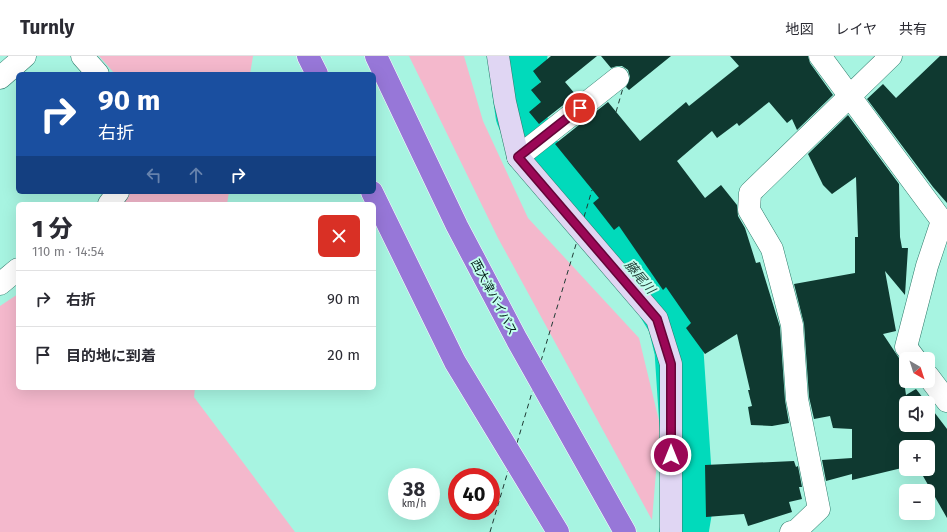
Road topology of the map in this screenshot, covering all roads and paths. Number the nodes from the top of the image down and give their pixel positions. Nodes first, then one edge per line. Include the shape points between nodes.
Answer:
1 (25, 56) edge
2 (82, 56) edge
3 (308, 56) edge
4 (376, 56) edge
5 (498, 56) edge
6 (820, 56) edge
7 (891, 56) edge
8 (96, 72) edge
9 (316, 72) edge
10 (0, 78) edge
11 (618, 78) dead end
12 (849, 97) junction
13 (518, 157) junction
14 (373, 194) edge
15 (945, 219) edge
16 (16, 271) edge
17 (0, 284) edge
18 (910, 352) edge
19 (935, 385) edge
20 (947, 401) edge
21 (624, 531) edge
22 (558, 532) edge
23 (671, 532) edge
24 (791, 532) edge

1 - 10 street
2 - 8 street
3 - 9 highway
4 - 21 highway, 西大津バイパス via 457,226 517,340
5 - 13 street via 505,102
6 - 12 street
7 - 12 street
11 - 13 street
12 - 15 street
12 - 24 street via 750,193 749,210 772,249 792,325 797,399 819,508 796,531
13 - 23 street via 657,319 671,364
14 - 22 highway via 455,362
15 - 18 street via 928,266 906,347
16 - 17 street
19 - 20 street

